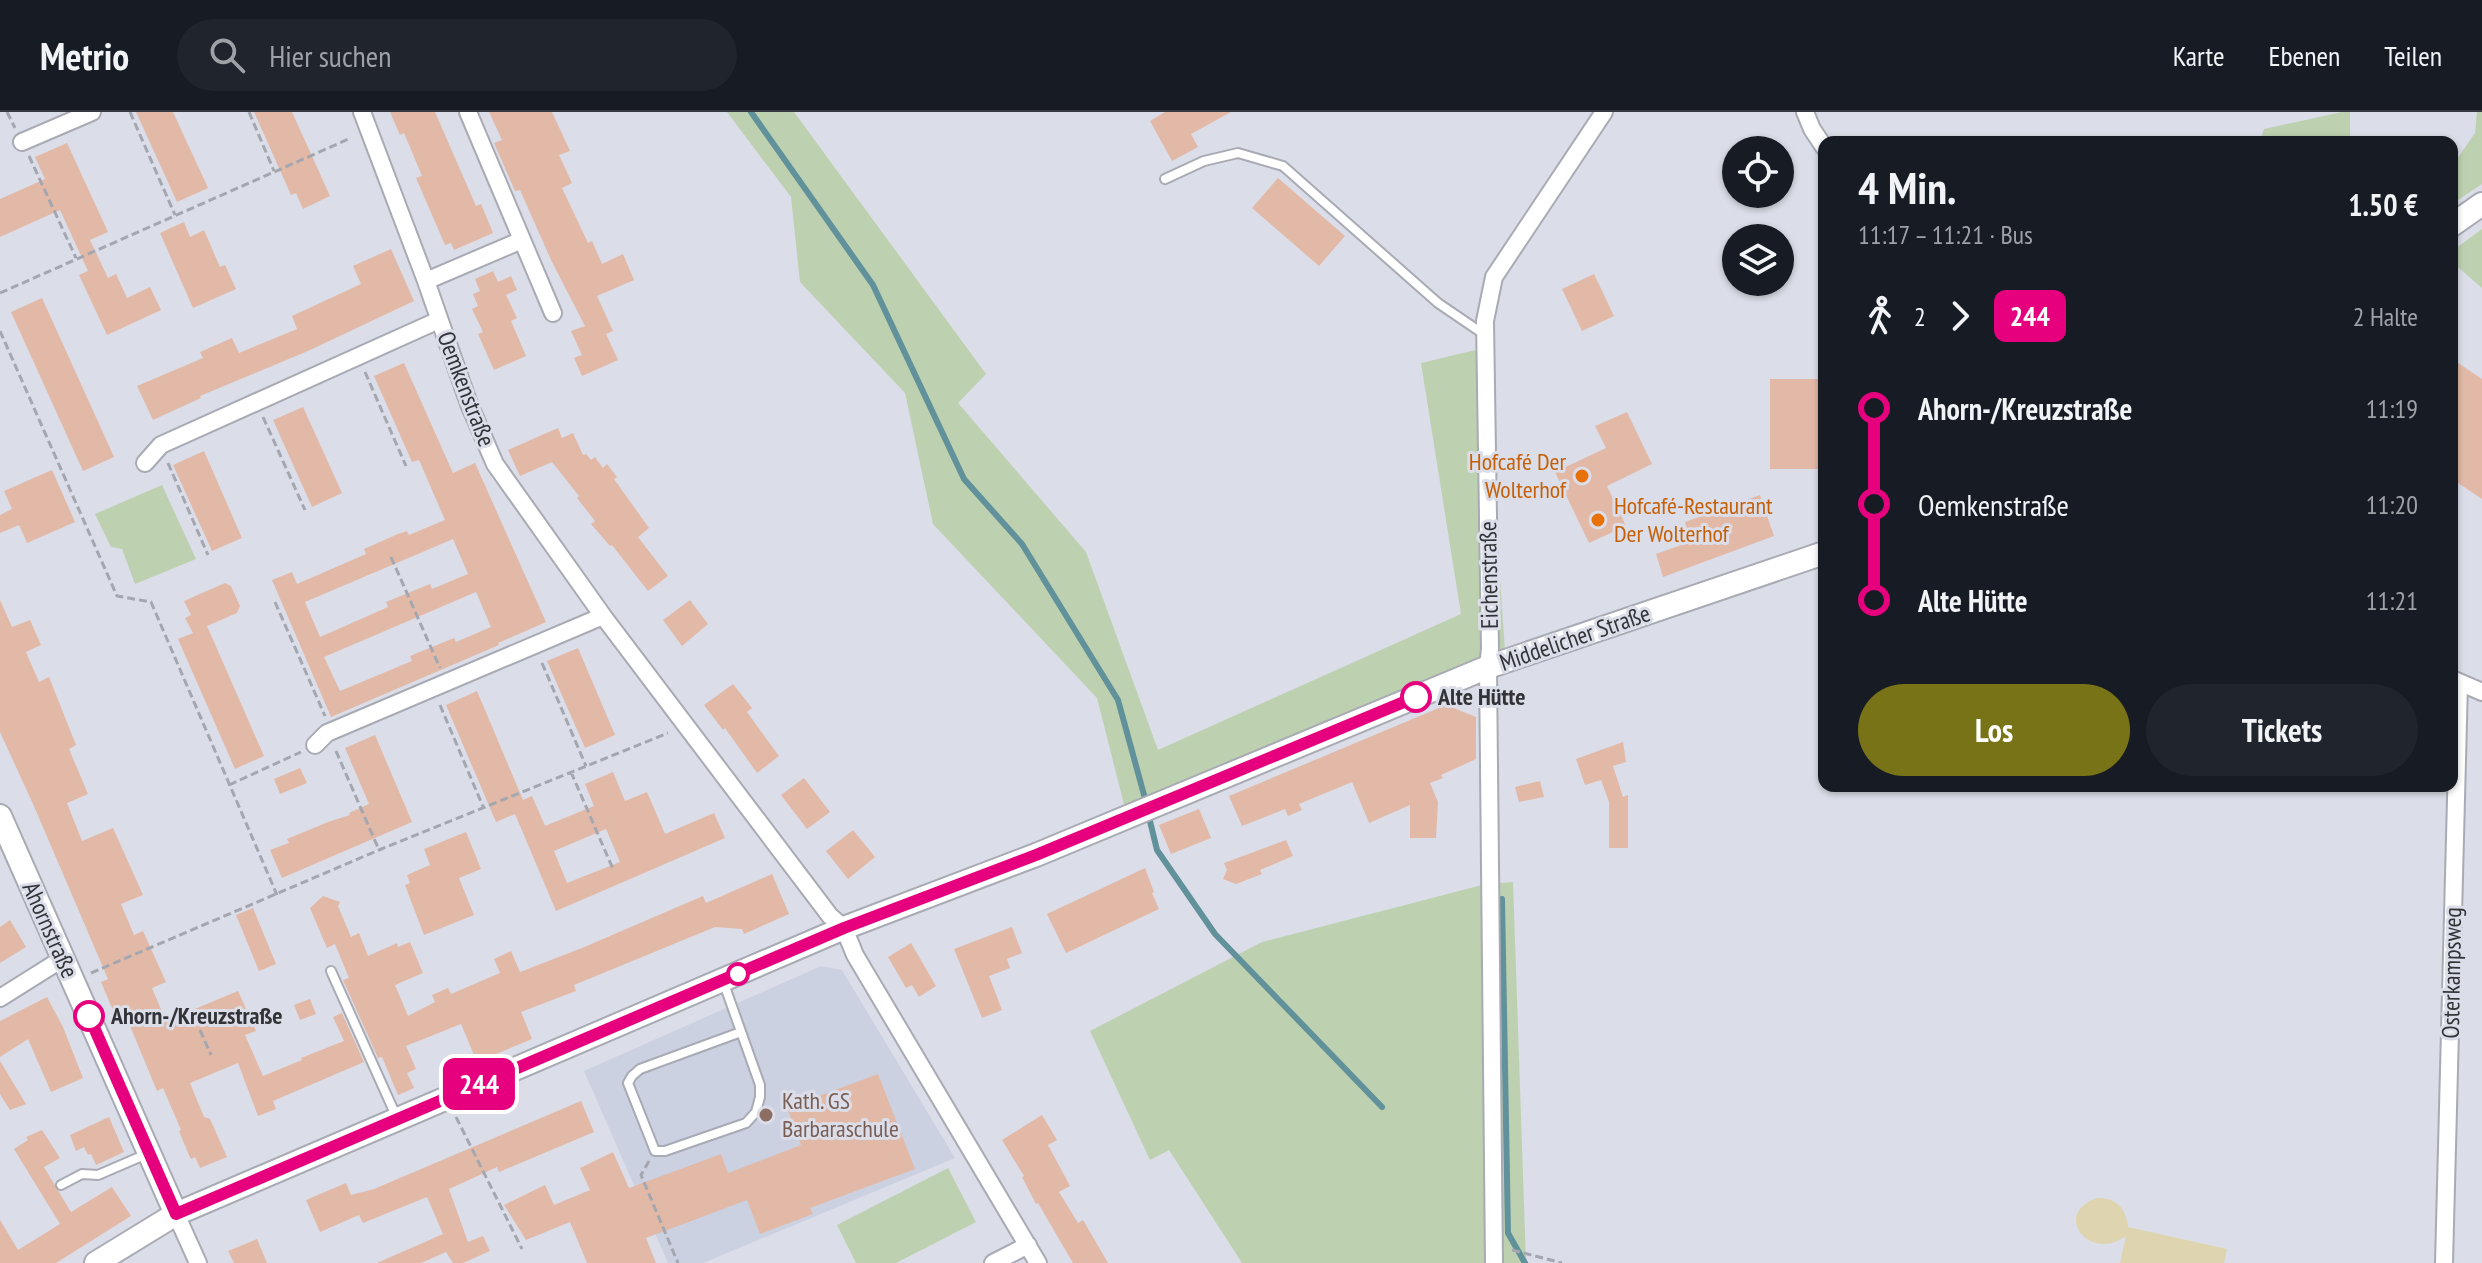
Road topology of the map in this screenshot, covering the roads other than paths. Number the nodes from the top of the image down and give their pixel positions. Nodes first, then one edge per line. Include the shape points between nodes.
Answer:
1 (92, 112) edge
2 (362, 112) edge
3 (468, 112) edge
4 (1604, 112) edge
5 (1805, 112) edge
6 (1818, 138) edge
7 (22, 142) road end
8 (1165, 179) dead end
9 (2482, 204) edge
10 (2458, 221) edge
11 (522, 240) junction
12 (426, 281) junction
13 (553, 313) dead end
14 (439, 320) junction
15 (1485, 336) junction
16 (145, 463) dead end
17 (1818, 555) edge
18 (603, 616) junction
19 (1488, 667) junction
20 (2458, 682) edge
21 (2482, 692) edge
22 (325, 736) road end
23 (2454, 792) edge
24 (0, 816) edge
25 (844, 928) junction
26 (62, 959) junction
27 (331, 971) dead end
28 (722, 980) junction
29 (0, 998) edge
30 (741, 1032) junction
31 (397, 1119) junction
32 (150, 1153) junction
33 (61, 1185) dead end
34 (176, 1214) junction
35 (1028, 1245) junction
36 (96, 1263) edge
37 (198, 1263) edge
38 (993, 1263) edge
39 (1038, 1263) edge
40 (1494, 1263) edge
41 (2444, 1263) edge

1 - 7 street
2 - 12 street, Oemkenstraße
3 - 11 street
4 - 15 street, Eichenstraße via 1494,277
5 - 6 street
8 - 15 lane via 1238,153 1283,166 1438,303
9 - 10 street
11 - 12 street
11 - 13 street
12 - 14 street, Oemkenstraße
14 - 16 street, Oemkenstraße via 161,445
14 - 18 street, Oemkenstraße via 495,464
15 - 19 street, Eichenstraße
17 - 19 street, Middelicher Straße
18 - 22 street
18 - 25 street, Oemkenstraße
19 - 25 street, Middelicher Straße via 1036,855
19 - 40 street, Eichenstraße
20 - 21 street
23 - 41 street, Osterkampsweg
24 - 26 street, Ahornstraße
25 - 28 street, Middelicher Straße
25 - 35 street, Oemkenstraße via 855,955
26 - 29 street
26 - 32 street, Ahornstraße
27 - 31 lane
28 - 30 lane
28 - 31 street, Middelicher Straße
30 - 30 lane via 760,1085 756,1112 746,1123 655,1151 628,1083 632,1076
31 - 34 street, Middelicher Straße
32 - 33 lane
32 - 34 street, Ahornstraße
34 - 36 street, Middelicher Straße
34 - 37 street, Ahornstraße
35 - 38 street
35 - 39 street, Oemkenstraße

